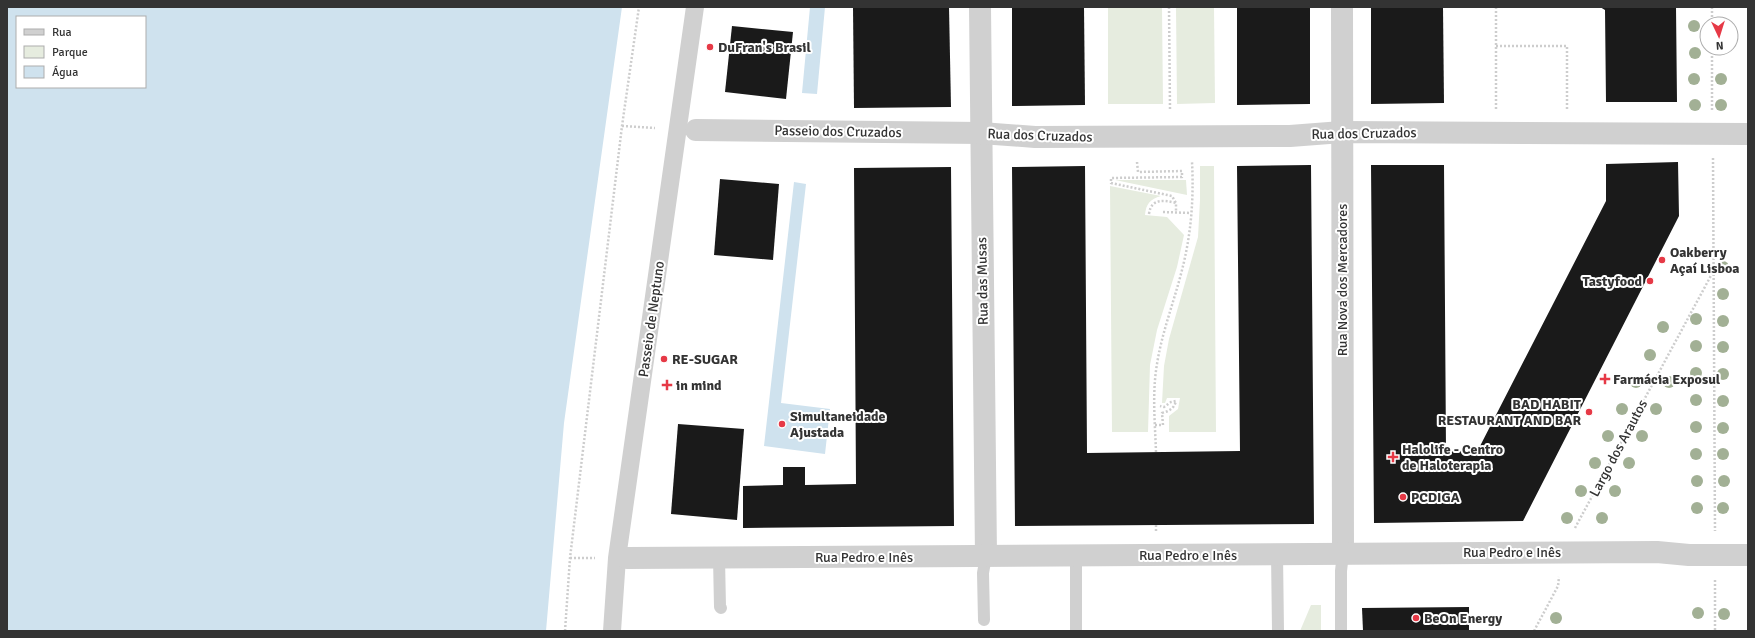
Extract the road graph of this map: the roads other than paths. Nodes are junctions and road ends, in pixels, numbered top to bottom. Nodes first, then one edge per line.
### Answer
1 (695, 7) edge
2 (980, 7) edge
3 (1342, 7) edge
4 (696, 130) dead end
5 (1342, 132) junction
6 (981, 133) junction
7 (1748, 134) edge
8 (1277, 554) junction
9 (1076, 555) junction
10 (1748, 555) edge
11 (986, 556) junction
12 (627, 558) dead end
13 (719, 558) junction
14 (1342, 562) junction
15 (721, 608) dead end
16 (984, 620) dead end
17 (612, 631) edge
18 (1076, 631) edge
19 (1278, 631) edge
20 (1341, 631) edge

1 - 17 street, Passeio de Neptuno
2 - 6 street, Rua das Musas
3 - 5 street, Rua Nova dos Mercadores
4 - 6 street, Passeio dos Cruzados
5 - 6 street, Rua dos Cruzados
5 - 7 street, Rua dos Cruzados
5 - 14 street, Rua Nova dos Mercadores
6 - 11 street, Rua das Musas
8 - 9 street, Rua Pedro e Inês
8 - 14 street, Rua Pedro e Inês
8 - 19 lane
9 - 11 street, Rua Pedro e Inês
9 - 18 lane
10 - 14 street, Rua Pedro e Inês
11 - 13 street, Rua Pedro e Inês
11 - 16 lane
12 - 13 street, Rua Pedro e Inês
13 - 15 lane
14 - 20 lane

